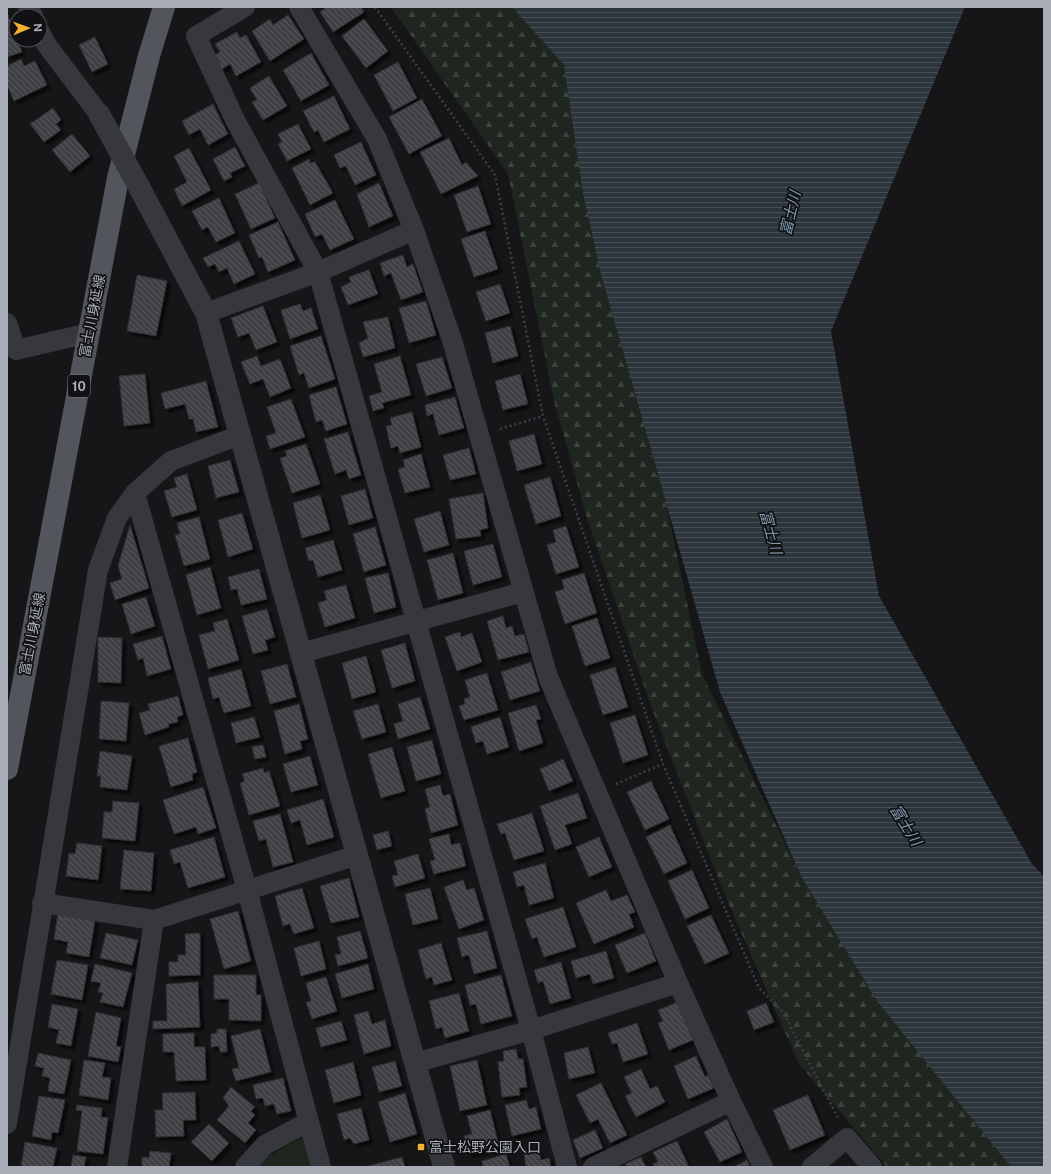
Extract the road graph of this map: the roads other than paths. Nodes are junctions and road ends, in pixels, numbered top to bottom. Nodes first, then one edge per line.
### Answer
1 (164, 7) edge
2 (245, 7) edge
3 (300, 7) edge
4 (48, 47) edge
5 (99, 114) joint
6 (414, 230) junction
7 (318, 272) junction
8 (206, 313) junction
9 (7, 323) edge
10 (89, 333) junction
11 (240, 435) junction
12 (135, 493) junction
13 (524, 592) junction
14 (416, 622) junction
15 (301, 653) junction
16 (7, 769) edge
17 (357, 855) junction
18 (247, 890) junction
19 (42, 903) junction
20 (154, 920) junction
21 (678, 983) junction
22 (531, 1030) junction
23 (415, 1063) junction
24 (731, 1101) junction
25 (308, 1122) junction
26 (7, 1124) edge
27 (117, 1167) edge
28 (246, 1167) edge
29 (321, 1167) edge
30 (444, 1167) edge
31 (567, 1167) edge
32 (593, 1167) edge
33 (763, 1167) edge
34 (812, 1167) edge
35 (872, 1167) edge

1 - 10 main road, 富士川身延線 / 10
2 - 7 street
3 - 6 street
4 - 5 street
5 - 8 street, bridge
6 - 7 street
6 - 13 street
7 - 8 street
7 - 14 street
8 - 11 street
9 - 10 street
10 - 16 main road, 富士川身延線 / 10
11 - 12 street
11 - 15 street
12 - 18 street
12 - 19 street
13 - 14 street
13 - 21 street
14 - 15 street
14 - 22 street
15 - 17 street
17 - 18 street
17 - 23 street
18 - 20 street
18 - 25 street
19 - 20 street
19 - 26 street
20 - 27 street
21 - 22 street
21 - 24 street
22 - 23 street
22 - 31 street
23 - 30 street
24 - 32 street
24 - 33 street
25 - 28 street
25 - 29 street
34 - 35 street

